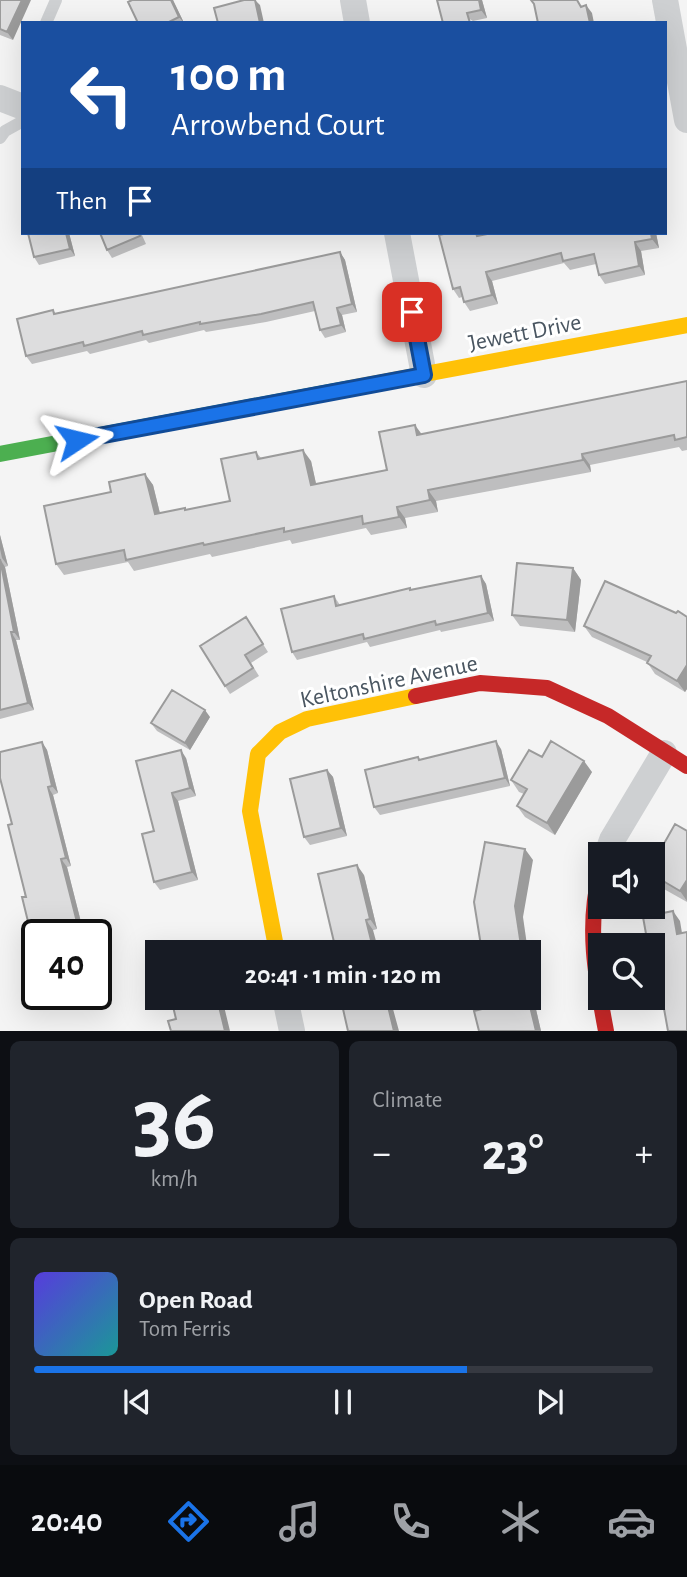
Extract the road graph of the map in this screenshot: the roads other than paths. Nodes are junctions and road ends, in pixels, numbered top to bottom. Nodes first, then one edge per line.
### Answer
1 (56, 0) edge
2 (353, 0) edge
3 (665, 0) edge
4 (47, 21) edge
5 (357, 21) edge
6 (0, 98) edge
7 (21, 106) edge
8 (687, 120) edge
9 (21, 122) edge
10 (0, 138) edge
11 (397, 235) edge
12 (687, 325) edge
13 (424, 375) junction
14 (0, 454) edge
15 (676, 759) edge
16 (611, 842) edge
17 (593, 919) edge
18 (275, 940) edge
19 (288, 1010) edge
20 (292, 1031) edge
21 (606, 1031) edge

1 - 4 lane
2 - 5 street
3 - 8 street
6 - 7 street
9 - 10 lane
11 - 13 street
12 - 13 street, Jewett Drive
13 - 14 street, Jewett Drive
15 - 16 street
15 - 18 street, Keltonshire Avenue
17 - 21 street
19 - 20 street

